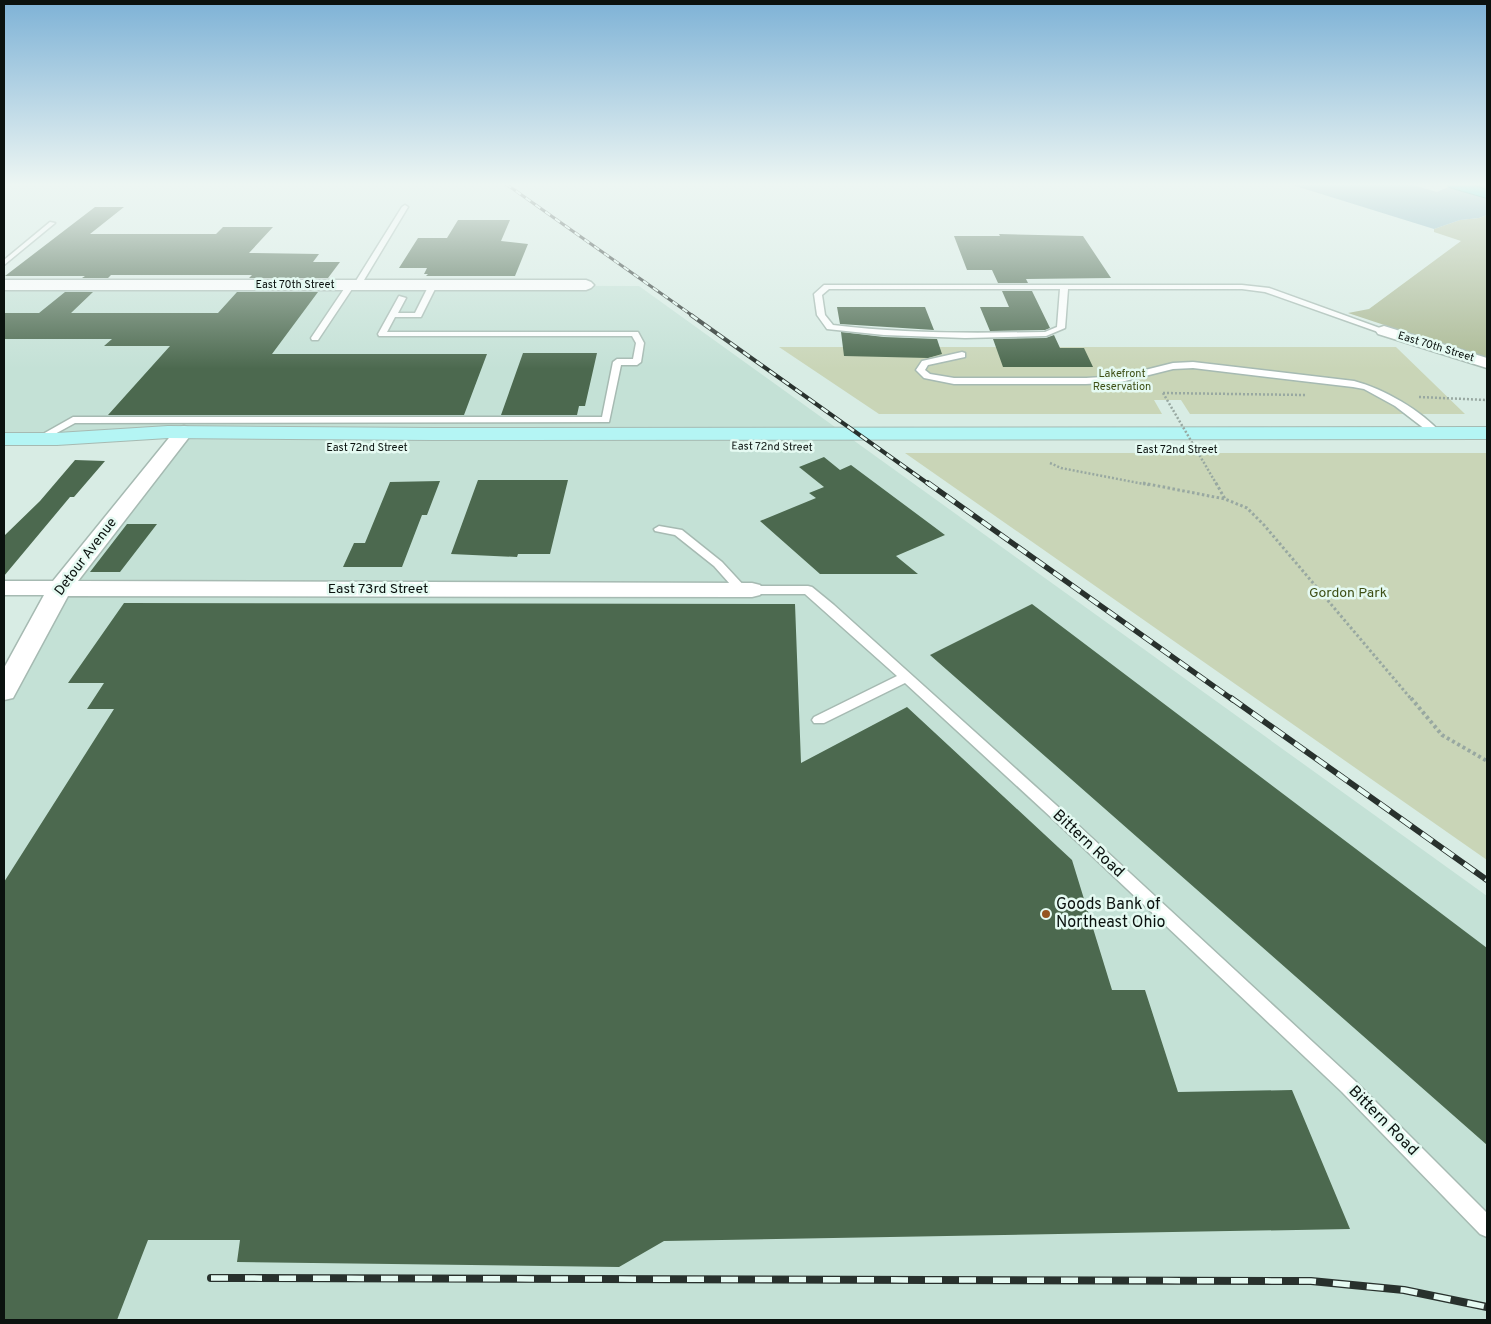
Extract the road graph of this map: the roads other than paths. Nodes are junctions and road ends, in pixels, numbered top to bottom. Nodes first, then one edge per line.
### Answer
1 (24, 246) edge
2 (380, 246) edge
3 (4, 263) edge
4 (4, 285) edge
5 (354, 285) junction
6 (433, 285) junction
7 (586, 285) dead end
8 (1064, 287) junction
9 (402, 298) dead end
10 (392, 315) junction
11 (1384, 331) joint
12 (315, 338) dead end
13 (962, 355) dead end
14 (1487, 363) edge
15 (1436, 434) junction
16 (1487, 434) edge
17 (4, 439) edge
18 (48, 439) junction
19 (177, 440) junction
20 (1450, 451) junction
21 (1487, 451) edge
22 (659, 530) dead end
23 (4, 588) edge
24 (60, 588) junction
25 (747, 590) junction
26 (906, 677) junction
27 (4, 691) edge
28 (819, 720) dead end
29 (1487, 1227) edge

1 - 3 lane
2 - 5 lane
4 - 5 street, East 70th Street
5 - 6 street, East 70th Street
5 - 12 lane
6 - 7 street, East 70th Street
6 - 10 lane
8 - 8 lane
8 - 11 lane
9 - 10 lane
10 - 18 lane
11 - 14 street, East 70th Street
13 - 15 lane
15 - 16 main road, East 72nd Street
15 - 19 main road, East 72nd Street
15 - 20 main road
17 - 18 main road, East 72nd Street
18 - 19 main road, East 72nd Street
19 - 20 main road, East 72nd Street
19 - 24 street, Detour Avenue
20 - 21 main road, East 72nd Street
22 - 25 lane
23 - 24 street, East 73rd Street
24 - 25 street, East 73rd Street
24 - 27 street, Detour Avenue
25 - 26 lane, Bittern Road
26 - 28 lane
26 - 29 lane, Bittern Road

